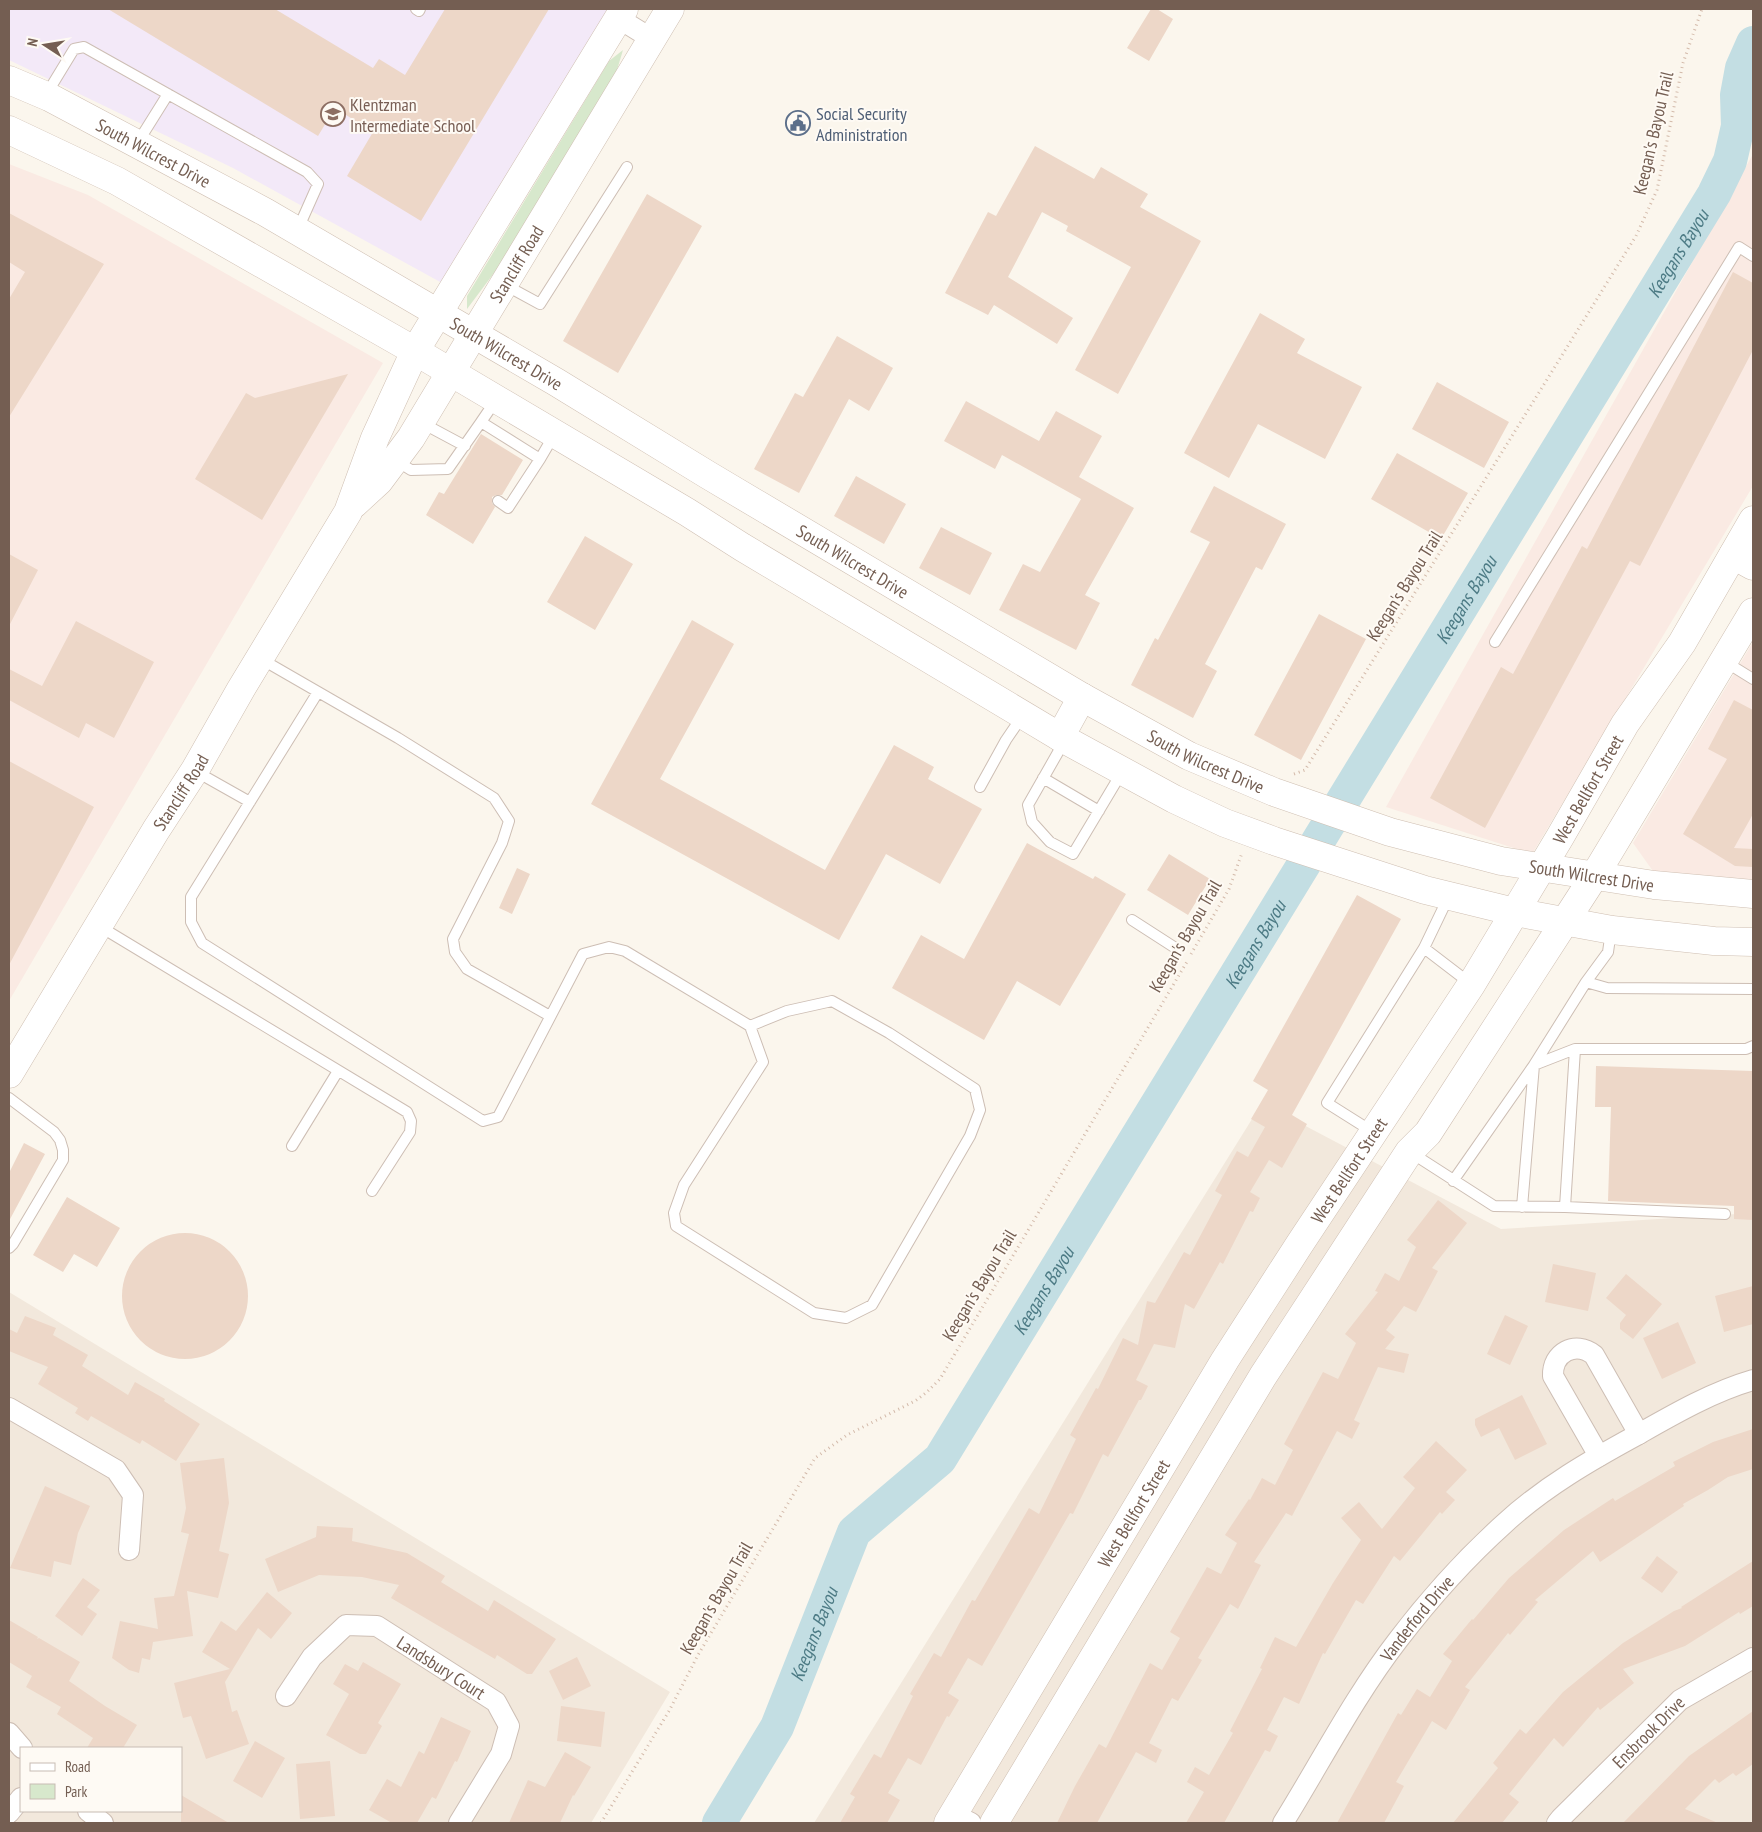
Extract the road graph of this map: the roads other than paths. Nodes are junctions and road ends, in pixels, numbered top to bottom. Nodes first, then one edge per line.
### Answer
1 (670, 9) edge
2 (618, 12) edge
3 (652, 39) junction
4 (9, 80) edge
5 (168, 94) junction
6 (45, 96) junction
7 (9, 130) edge
8 (137, 143) junction
9 (627, 167) dead end
10 (117, 181) junction
11 (297, 231) junction
12 (1753, 256) edge
13 (504, 285) junction
14 (439, 313) junction
15 (475, 334) junction
16 (416, 351) junction
17 (452, 373) junction
18 (496, 399) junction
19 (421, 422) junction
20 (481, 422) junction
21 (554, 434) junction
22 (465, 446) junction
23 (540, 459) junction
24 (395, 460) junction
25 (708, 475) junction
26 (498, 501) dead end
27 (350, 509) junction
28 (687, 512) junction
29 (1753, 520) edge
30 (1743, 561) edge
31 (1753, 612) edge
32 (1495, 642) dead end
33 (260, 658) junction
34 (1724, 661) junction
35 (1753, 680) edge
36 (318, 692) junction
37 (1082, 698) junction
38 (1023, 715) junction
39 (1063, 738) junction
40 (194, 770) junction
41 (1123, 772) junction
42 (1043, 778) junction
43 (980, 787) dead end
44 (250, 802) junction
45 (1099, 811) junction
46 (1541, 867) junction
47 (1595, 875) junction
48 (1753, 894) edge
49 (1449, 896) junction
50 (1515, 912) junction
51 (1132, 920) dead end
52 (1565, 922) junction
53 (98, 926) junction
54 (1612, 930) junction
55 (1753, 942) edge
56 (1424, 948) junction
57 (1177, 949) dead end
58 (1586, 982) junction
59 (1471, 985) junction
60 (1753, 989) edge
61 (550, 1016) junction
62 (750, 1026) junction
63 (1753, 1046) edge
64 (1575, 1049) junction
65 (11, 1064) edge
66 (1534, 1065) junction
67 (338, 1071) junction
68 (9, 1098) edge
69 (1374, 1132) junction
70 (292, 1146) dead end
71 (1409, 1152) junction
72 (1454, 1181) junction
73 (372, 1191) dead end
74 (1522, 1206) junction
75 (1565, 1207) junction
76 (1725, 1214) dead end
77 (9, 1248) edge
78 (1753, 1380) edge
79 (9, 1408) edge
80 (1639, 1434) junction
81 (1598, 1456) junction
82 (1146, 1492) junction
83 (1183, 1512) junction
84 (130, 1550) dead end
85 (1753, 1658) edge
86 (286, 1696) dead end
87 (9, 1733) edge
88 (21, 1747) edge
89 (20, 1799) edge
90 (89, 1812) edge
91 (9, 1813) edge
92 (957, 1820) edge
93 (103, 1823) edge
94 (459, 1823) edge
95 (994, 1823) edge
96 (1283, 1823) edge
97 (1557, 1823) edge

1 - 3 main road, Stancliff Road
2 - 3 street
2 - 14 main road, Stancliff Road
3 - 13 main road, Stancliff Road
4 - 6 main road, South Wilcrest Drive
5 - 6 lane
5 - 8 lane
5 - 11 lane
6 - 8 main road, South Wilcrest Drive
7 - 10 main road
8 - 10 main road
8 - 11 main road, South Wilcrest Drive
9 - 13 lane
10 - 16 main road
11 - 14 main road, South Wilcrest Drive
12 - 32 lane
13 - 15 main road, Stancliff Road
14 - 15 main road, South Wilcrest Drive
14 - 16 main road, Stancliff Road
15 - 17 main road, Stancliff Road
15 - 25 main road, South Wilcrest Drive
16 - 17 main road
16 - 27 main road, Stancliff Road
17 - 18 main road
17 - 19 main road, Stancliff Road
18 - 20 lane
18 - 21 main road
19 - 22 lane
19 - 24 main road, Stancliff Road
20 - 22 lane
20 - 23 lane
21 - 23 lane
21 - 28 main road
22 - 24 lane
23 - 26 lane
24 - 27 main road, Stancliff Road
25 - 28 main road
25 - 37 main road, South Wilcrest Drive
27 - 33 main road, Stancliff Road
28 - 38 main road
29 - 30 main road, West Bellfort Street
30 - 46 main road, West Bellfort Street
31 - 34 main road
33 - 36 lane
33 - 40 main road, Stancliff Road
34 - 35 lane
34 - 47 main road
36 - 44 lane
36 - 61 lane
37 - 39 main road
37 - 46 main road, South Wilcrest Drive
38 - 39 main road
38 - 43 lane
39 - 41 main road
39 - 42 lane
40 - 44 lane
40 - 53 main road, Stancliff Road
41 - 45 lane
41 - 49 main road
42 - 45 lane
42 - 45 lane
44 - 61 lane
46 - 47 main road, South Wilcrest Drive
46 - 50 main road, West Bellfort Street
47 - 48 main road, South Wilcrest Drive
47 - 52 main road
49 - 50 main road
49 - 56 lane
50 - 52 main road
50 - 59 main road, West Bellfort Street
51 - 57 lane
52 - 54 main road
52 - 71 main road
53 - 65 main road, Stancliff Road
53 - 67 lane
54 - 55 main road
54 - 58 lane
56 - 59 lane
56 - 69 lane
58 - 60 lane
58 - 66 lane
59 - 69 main road, West Bellfort Street
61 - 62 lane
62 - 62 lane
63 - 64 lane
64 - 66 lane
64 - 75 lane
66 - 72 lane
66 - 74 lane
67 - 70 lane
67 - 73 lane
68 - 77 lane
69 - 71 main road
69 - 82 main road, West Bellfort Street
71 - 72 lane
71 - 83 main road
72 - 74 lane
74 - 75 lane
75 - 76 lane
78 - 80 street, Vanderford Drive
79 - 84 street
80 - 81 street, Vanderford Drive
80 - 81 street
81 - 96 street, Vanderford Drive
82 - 83 main road
82 - 92 main road, West Bellfort Street
83 - 95 main road
85 - 97 street, Ensbrook Drive
86 - 94 street, Landsbury Court
87 - 88 street
89 - 91 street
90 - 93 street

